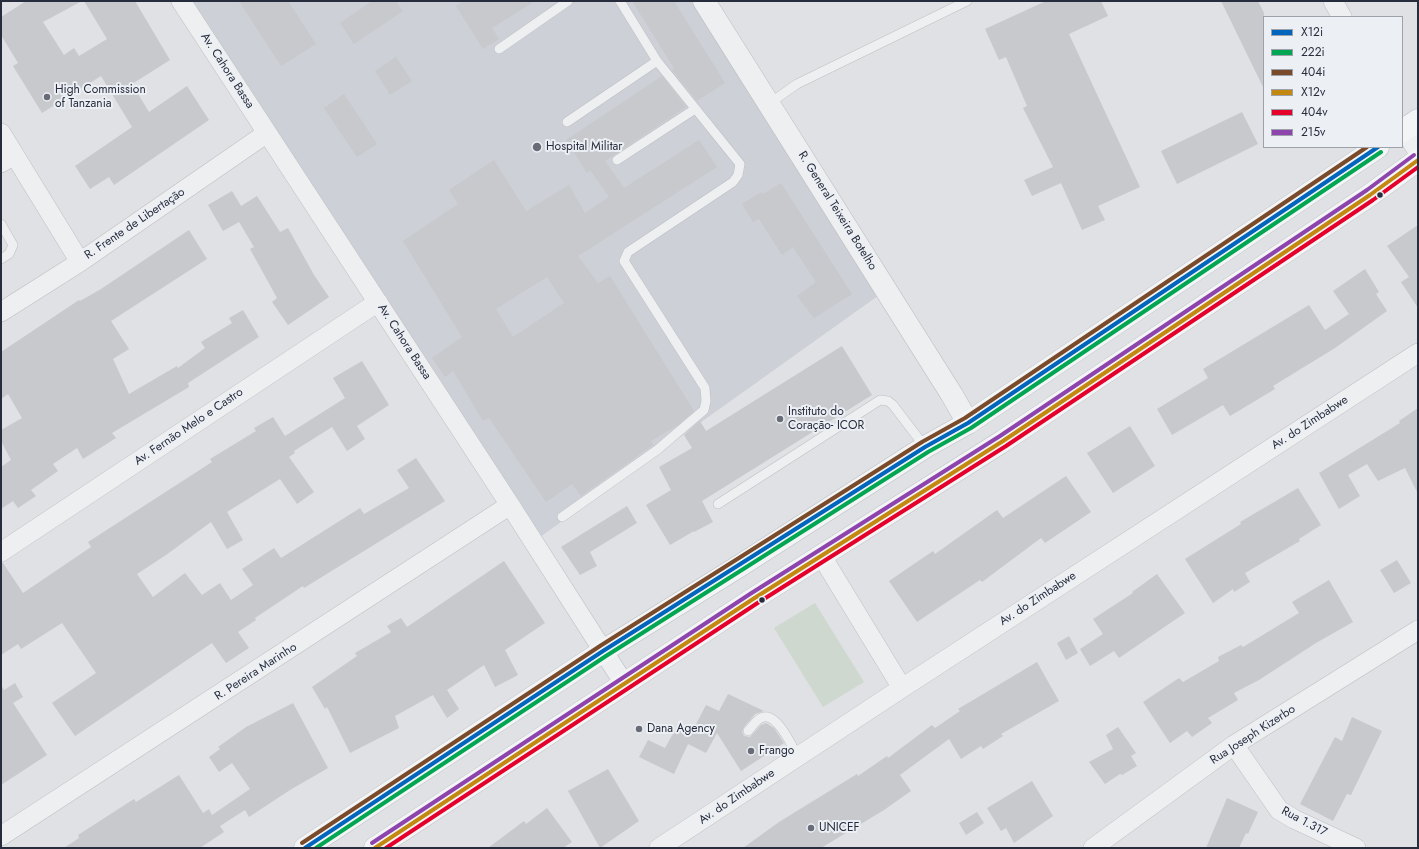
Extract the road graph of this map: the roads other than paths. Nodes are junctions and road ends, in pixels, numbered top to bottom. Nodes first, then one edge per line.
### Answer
1 (181, 1) edge
2 (568, 1) edge
3 (620, 1) edge
4 (704, 1) edge
5 (967, 1) edge
6 (1333, 1) edge
7 (1341, 16) edge
8 (499, 49) dead end
9 (657, 61) junction
10 (770, 103) junction
11 (695, 109) junction
12 (567, 122) dead end
13 (1406, 126) edge
14 (1, 133) edge
15 (267, 133) junction
16 (1377, 148) edge
17 (1418, 152) edge
18 (8, 159) edge
19 (616, 160) dead end
20 (1418, 160) edge
21 (1, 224) edge
22 (1, 259) edge
23 (80, 262) junction
24 (378, 302) junction
25 (1, 312) edge
26 (1418, 353) edge
27 (968, 424) junction
28 (925, 447) junction
29 (718, 504) dead end
30 (510, 505) junction
31 (562, 517) dead end
32 (1, 552) edge
33 (821, 555) junction
34 (1418, 630) edge
35 (603, 651) junction
36 (625, 685) junction
37 (902, 688) junction
38 (748, 731) dead end
39 (1234, 745) junction
40 (797, 757) junction
41 (1, 836) edge
42 (682, 842) edge
43 (305, 848) edge
44 (375, 848) edge
45 (659, 848) edge
46 (1092, 848) edge
47 (1356, 848) edge

1 - 15 street, Av. Cahora Bassa
2 - 8 lane
3 - 9 lane
4 - 10 street, R. General Teixeira Botelho
5 - 10 lane
6 - 7 street
9 - 11 lane
9 - 12 lane
10 - 27 street, R. General Teixeira Botelho
11 - 19 lane
11 - 31 lane
13 - 17 street
14 - 18 street
15 - 23 street, R. Frente de Libertação
15 - 24 street, Av. Cahora Bassa
16 - 27 main road
18 - 23 street
20 - 33 main road
21 - 22 lane
23 - 25 street, R. Frente de Libertação
24 - 30 street, Av. Cahora Bassa
24 - 32 street, Av. Fernão Melo e Castro
26 - 37 street, Av. do Zimbabwe
27 - 28 main road
28 - 29 lane
28 - 35 main road
30 - 35 street, Av. Cahora Bassa
30 - 41 street, R. Pereira Marinho
33 - 36 main road
33 - 37 street
34 - 39 street, Rua Joseph Kizerbo
35 - 36 street, Av. Cahora Bassa
35 - 43 main road
36 - 44 main road
37 - 40 street, Av. do Zimbabwe
38 - 40 lane
39 - 46 street, Rua Joseph Kizerbo
39 - 47 street, Rua 1.317
40 - 42 street, Av. do Zimbabwe
42 - 45 street, Av. do Zimbabwe

